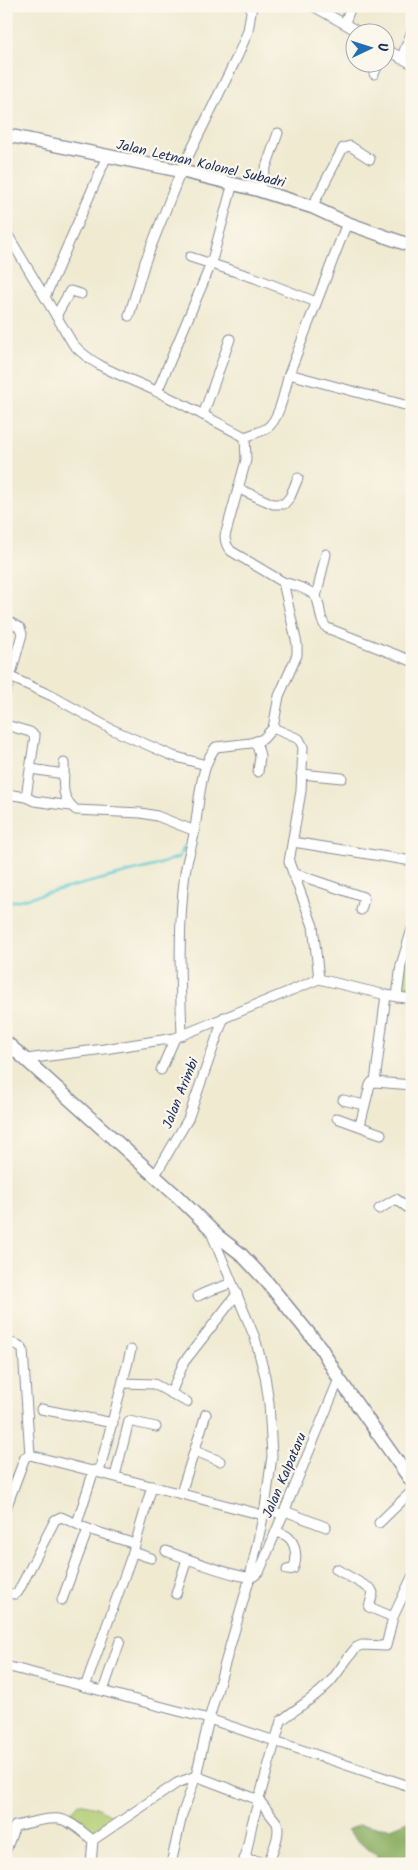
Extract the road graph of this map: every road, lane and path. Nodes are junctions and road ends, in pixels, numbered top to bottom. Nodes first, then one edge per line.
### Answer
1 (252, 6) edge
2 (313, 6) edge
3 (351, 6) edge
4 (345, 23) joint
5 (412, 31) edge
6 (396, 56) edge
7 (401, 59) junction
8 (412, 64) edge
9 (278, 133) dead end
10 (6, 135) edge
11 (107, 156) junction
12 (370, 159) dead end
13 (181, 171) junction
14 (233, 183) junction
15 (258, 190) junction
16 (312, 207) junction
17 (347, 223) junction
18 (6, 232) edge
19 (412, 246) edge
20 (190, 257) dead end
21 (210, 264) junction
22 (81, 294) dead end
23 (45, 297) junction
24 (316, 302) junction
25 (56, 316) junction
26 (129, 316) dead end
27 (230, 340) dead end
28 (289, 374) junction
29 (158, 392) junction
30 (412, 407) edge
31 (203, 415) junction
32 (246, 437) junction
33 (298, 478) dead end
34 (239, 489) junction
35 (326, 554) dead end
36 (283, 582) junction
37 (316, 597) junction
38 (6, 620) edge
39 (412, 660) edge
40 (9, 676) edge
41 (6, 692) edge
42 (6, 725) edge
43 (273, 728) junction
44 (256, 741) junction
45 (64, 763) dead end
46 (206, 765) junction
47 (31, 769) junction
48 (258, 772) dead end
49 (64, 774) junction
50 (301, 774) junction
51 (342, 778) dead end
52 (6, 794) edge
53 (26, 797) junction
54 (71, 806) junction
55 (195, 831) junction
56 (293, 842) junction
57 (412, 861) edge
58 (293, 873) junction
59 (361, 910) dead end
60 (412, 929) edge
61 (319, 979) junction
62 (386, 995) junction
63 (397, 997) junction
64 (412, 999) edge
65 (224, 1017) junction
66 (178, 1036) junction
67 (7, 1046) edge
68 (26, 1059) junction
69 (161, 1070) dead end
70 (375, 1082) junction
71 (412, 1085) edge
72 (343, 1100) dead end
73 (364, 1105) junction
74 (337, 1118) dead end
75 (360, 1126) junction
76 (381, 1134) dead end
77 (154, 1177) junction
78 (379, 1208) dead end
79 (412, 1211) edge
80 (209, 1227) junction
81 (231, 1283) junction
82 (236, 1294) junction
83 (198, 1296) dead end
84 (6, 1344) edge
85 (131, 1350) dead end
86 (339, 1379) junction
87 (123, 1383) junction
88 (171, 1394) junction
89 (187, 1402) dead end
90 (41, 1408) dead end
91 (206, 1414) dead end
92 (114, 1420) junction
93 (129, 1421) junction
94 (156, 1427) dead end
95 (195, 1451) junction
96 (30, 1455) junction
97 (220, 1461) dead end
98 (97, 1471) junction
99 (115, 1476) junction
100 (412, 1482) edge
101 (152, 1486) junction
102 (412, 1491) edge
103 (181, 1493) junction
104 (6, 1508) edge
105 (264, 1513) junction
106 (283, 1516) junction
107 (378, 1523) dead end
108 (77, 1524) junction
109 (326, 1527) dead end
110 (88, 1529) junction
111 (276, 1532) junction
112 (134, 1548) junction
113 (166, 1551) dead end
114 (151, 1558) dead end
115 (187, 1559) junction
116 (336, 1569) dead end
117 (287, 1570) dead end
118 (250, 1577) junction
119 (412, 1577) edge
120 (6, 1593) edge
121 (176, 1594) dead end
122 (62, 1600) dead end
123 (393, 1617) junction
124 (120, 1642) dead end
125 (6, 1666) edge
126 (85, 1687) junction
127 (103, 1692) junction
128 (209, 1719) junction
129 (274, 1741) junction
130 (196, 1776) junction
131 (412, 1786) edge
132 (258, 1800) junction
133 (10, 1826) edge
134 (93, 1840) junction
135 (6, 1850) edge
136 (244, 1862) edge
137 (271, 1863) edge
138 (91, 1864) edge
139 (171, 1864) edge

1 - 13 street
2 - 4 street
3 - 4 street
5 - 7 street
6 - 7 street
7 - 8 street
9 - 15 street
10 - 11 main road, Jalan Letnan Kolonel Subadri
11 - 13 main road, Jalan Letnan Kolonel Subadri
11 - 23 street
12 - 16 street
13 - 14 main road, Jalan Letnan Kolonel Subadri
13 - 26 street
14 - 15 main road, Jalan Letnan Kolonel Subadri
14 - 21 street
15 - 16 main road, Jalan Letnan Kolonel Subadri
16 - 17 main road, Jalan Letnan Kolonel Subadri
17 - 19 main road, Jalan Letnan Kolonel Subadri
17 - 24 street
18 - 23 street
20 - 21 street
21 - 24 street
21 - 29 street
22 - 25 street
23 - 25 street
24 - 28 street
25 - 29 street
27 - 31 street
28 - 30 street
28 - 32 street
29 - 31 street
31 - 32 street
32 - 34 street
33 - 34 street
34 - 36 street
35 - 37 street
36 - 37 street
36 - 43 street
37 - 39 street
38 - 40 street
40 - 41 street
40 - 46 street
42 - 47 street
43 - 44 street
43 - 50 street
44 - 46 street
44 - 48 street
45 - 49 street
46 - 55 street
47 - 49 street
47 - 53 street
49 - 54 street
50 - 51 street
50 - 56 street
52 - 53 street
53 - 54 street
54 - 55 street
55 - 66 street
56 - 57 street
56 - 58 street
58 - 59 street
58 - 61 street
60 - 63 street
61 - 62 street
61 - 65 street
62 - 63 street
62 - 70 street
63 - 64 street
65 - 66 street
65 - 77 street, Jalan Arimbi
66 - 68 street
66 - 69 street
67 - 68 main road
68 - 77 main road
70 - 71 street
70 - 73 street
72 - 73 street
73 - 75 street
74 - 75 street
75 - 76 street
77 - 80 main road
78 - 79 street
80 - 81 street
80 - 86 main road
81 - 82 street
81 - 83 street
82 - 88 street
82 - 105 street
84 - 96 street
85 - 87 street
86 - 100 main road
86 - 106 street, Jalan Kalpataru
87 - 88 street
87 - 92 street
88 - 89 street
90 - 92 street
91 - 95 street
92 - 93 street
92 - 98 street
93 - 94 street
93 - 99 street
95 - 97 street
95 - 103 street
96 - 98 street
96 - 104 street
98 - 99 street
98 - 108 street
99 - 101 street
101 - 103 street
101 - 112 street
102 - 107 street
103 - 105 street
105 - 106 street
105 - 118 street
106 - 109 street
106 - 111 street, Jalan Kalpataru
108 - 110 street
108 - 120 street
110 - 112 street
110 - 122 street
111 - 117 street
111 - 118 street, Jalan Kalpataru
112 - 114 street
112 - 126 street
113 - 115 street
115 - 118 street
115 - 121 street
116 - 123 street
118 - 128 street
119 - 123 street
123 - 129 street
124 - 127 street
125 - 126 street
126 - 127 street
127 - 128 street
128 - 129 street
128 - 130 street
129 - 131 street
129 - 132 street
130 - 132 street
130 - 134 street
130 - 139 street
132 - 136 street
132 - 137 street
133 - 134 street
133 - 135 street
134 - 138 street
136 - 137 street

